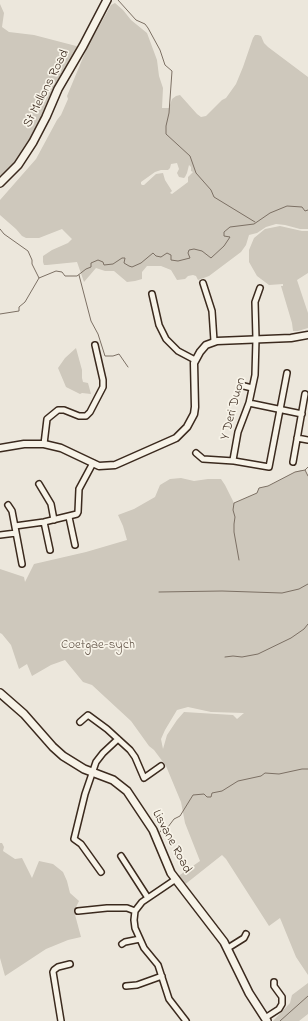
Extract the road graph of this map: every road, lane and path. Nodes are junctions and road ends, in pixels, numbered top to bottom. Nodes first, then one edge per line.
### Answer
1 (107, 0) edge
2 (0, 183) edge
3 (203, 283) dead end
4 (260, 288) dead end
5 (152, 294) dead end
6 (308, 335) edge
7 (256, 339) junction
8 (214, 341) junction
9 (94, 345) dead end
10 (195, 360) junction
11 (287, 373) dead end
12 (244, 386) dead end
13 (252, 388) junction
14 (305, 394) dead end
15 (249, 403) junction
16 (281, 409) junction
17 (302, 414) junction
18 (298, 438) junction
19 (308, 440) edge
20 (44, 444) junction
21 (0, 448) edge
22 (196, 453) dead end
23 (233, 460) junction
24 (293, 462) dead end
25 (93, 464) junction
26 (39, 484) dead end
27 (8, 505) dead end
28 (69, 517) junction
29 (54, 520) junction
30 (44, 522) junction
31 (15, 526) junction
32 (16, 533) junction
33 (0, 535) edge
34 (75, 545) dead end
35 (50, 550) dead end
36 (22, 564) dead end
37 (0, 693) edge
38 (80, 722) dead end
39 (118, 739) junction
40 (161, 766) dead end
41 (93, 772) junction
42 (121, 856) dead end
43 (101, 872) dead end
44 (176, 880) junction
45 (148, 898) junction
46 (78, 911) dead end
47 (135, 911) junction
48 (246, 934) dead end
49 (140, 939) junction
50 (122, 944) dead end
51 (228, 948) junction
52 (70, 964) dead end
53 (162, 976) junction
54 (274, 982) dead end
55 (126, 986) dead end
56 (266, 1020) edge
57 (62, 1021) edge
58 (186, 1021) edge

1 - 2 main road, St Mellons Road
3 - 8 street
4 - 7 street, Y Deri Duon
5 - 10 street
6 - 7 street
7 - 8 street
7 - 13 street, Y Deri Duon
8 - 10 street
9 - 20 street
10 - 25 street
11 - 16 street
12 - 13 street
13 - 15 street, Y Deri Duon
14 - 17 street
15 - 16 street
15 - 23 street, Y Deri Duon
16 - 17 street
16 - 23 street
17 - 18 street
18 - 19 street
18 - 24 street
20 - 21 street
20 - 25 street
22 - 23 street
25 - 28 street
26 - 29 street
27 - 31 street
28 - 29 street
28 - 34 street
29 - 30 street
30 - 31 street
30 - 35 street
31 - 32 street
32 - 33 street
32 - 36 street
37 - 41 main road, Lisvane Road
38 - 39 street
39 - 40 street
39 - 41 street
41 - 43 street
41 - 44 main road, Lisvane Road
42 - 45 street
44 - 45 street
44 - 51 main road, Lisvane Road
45 - 47 street
46 - 47 street
47 - 49 street
48 - 51 street
49 - 50 street
49 - 53 street
51 - 56 main road, Lisvane Road
52 - 57 street
53 - 55 street
53 - 58 street
54 - 56 street

